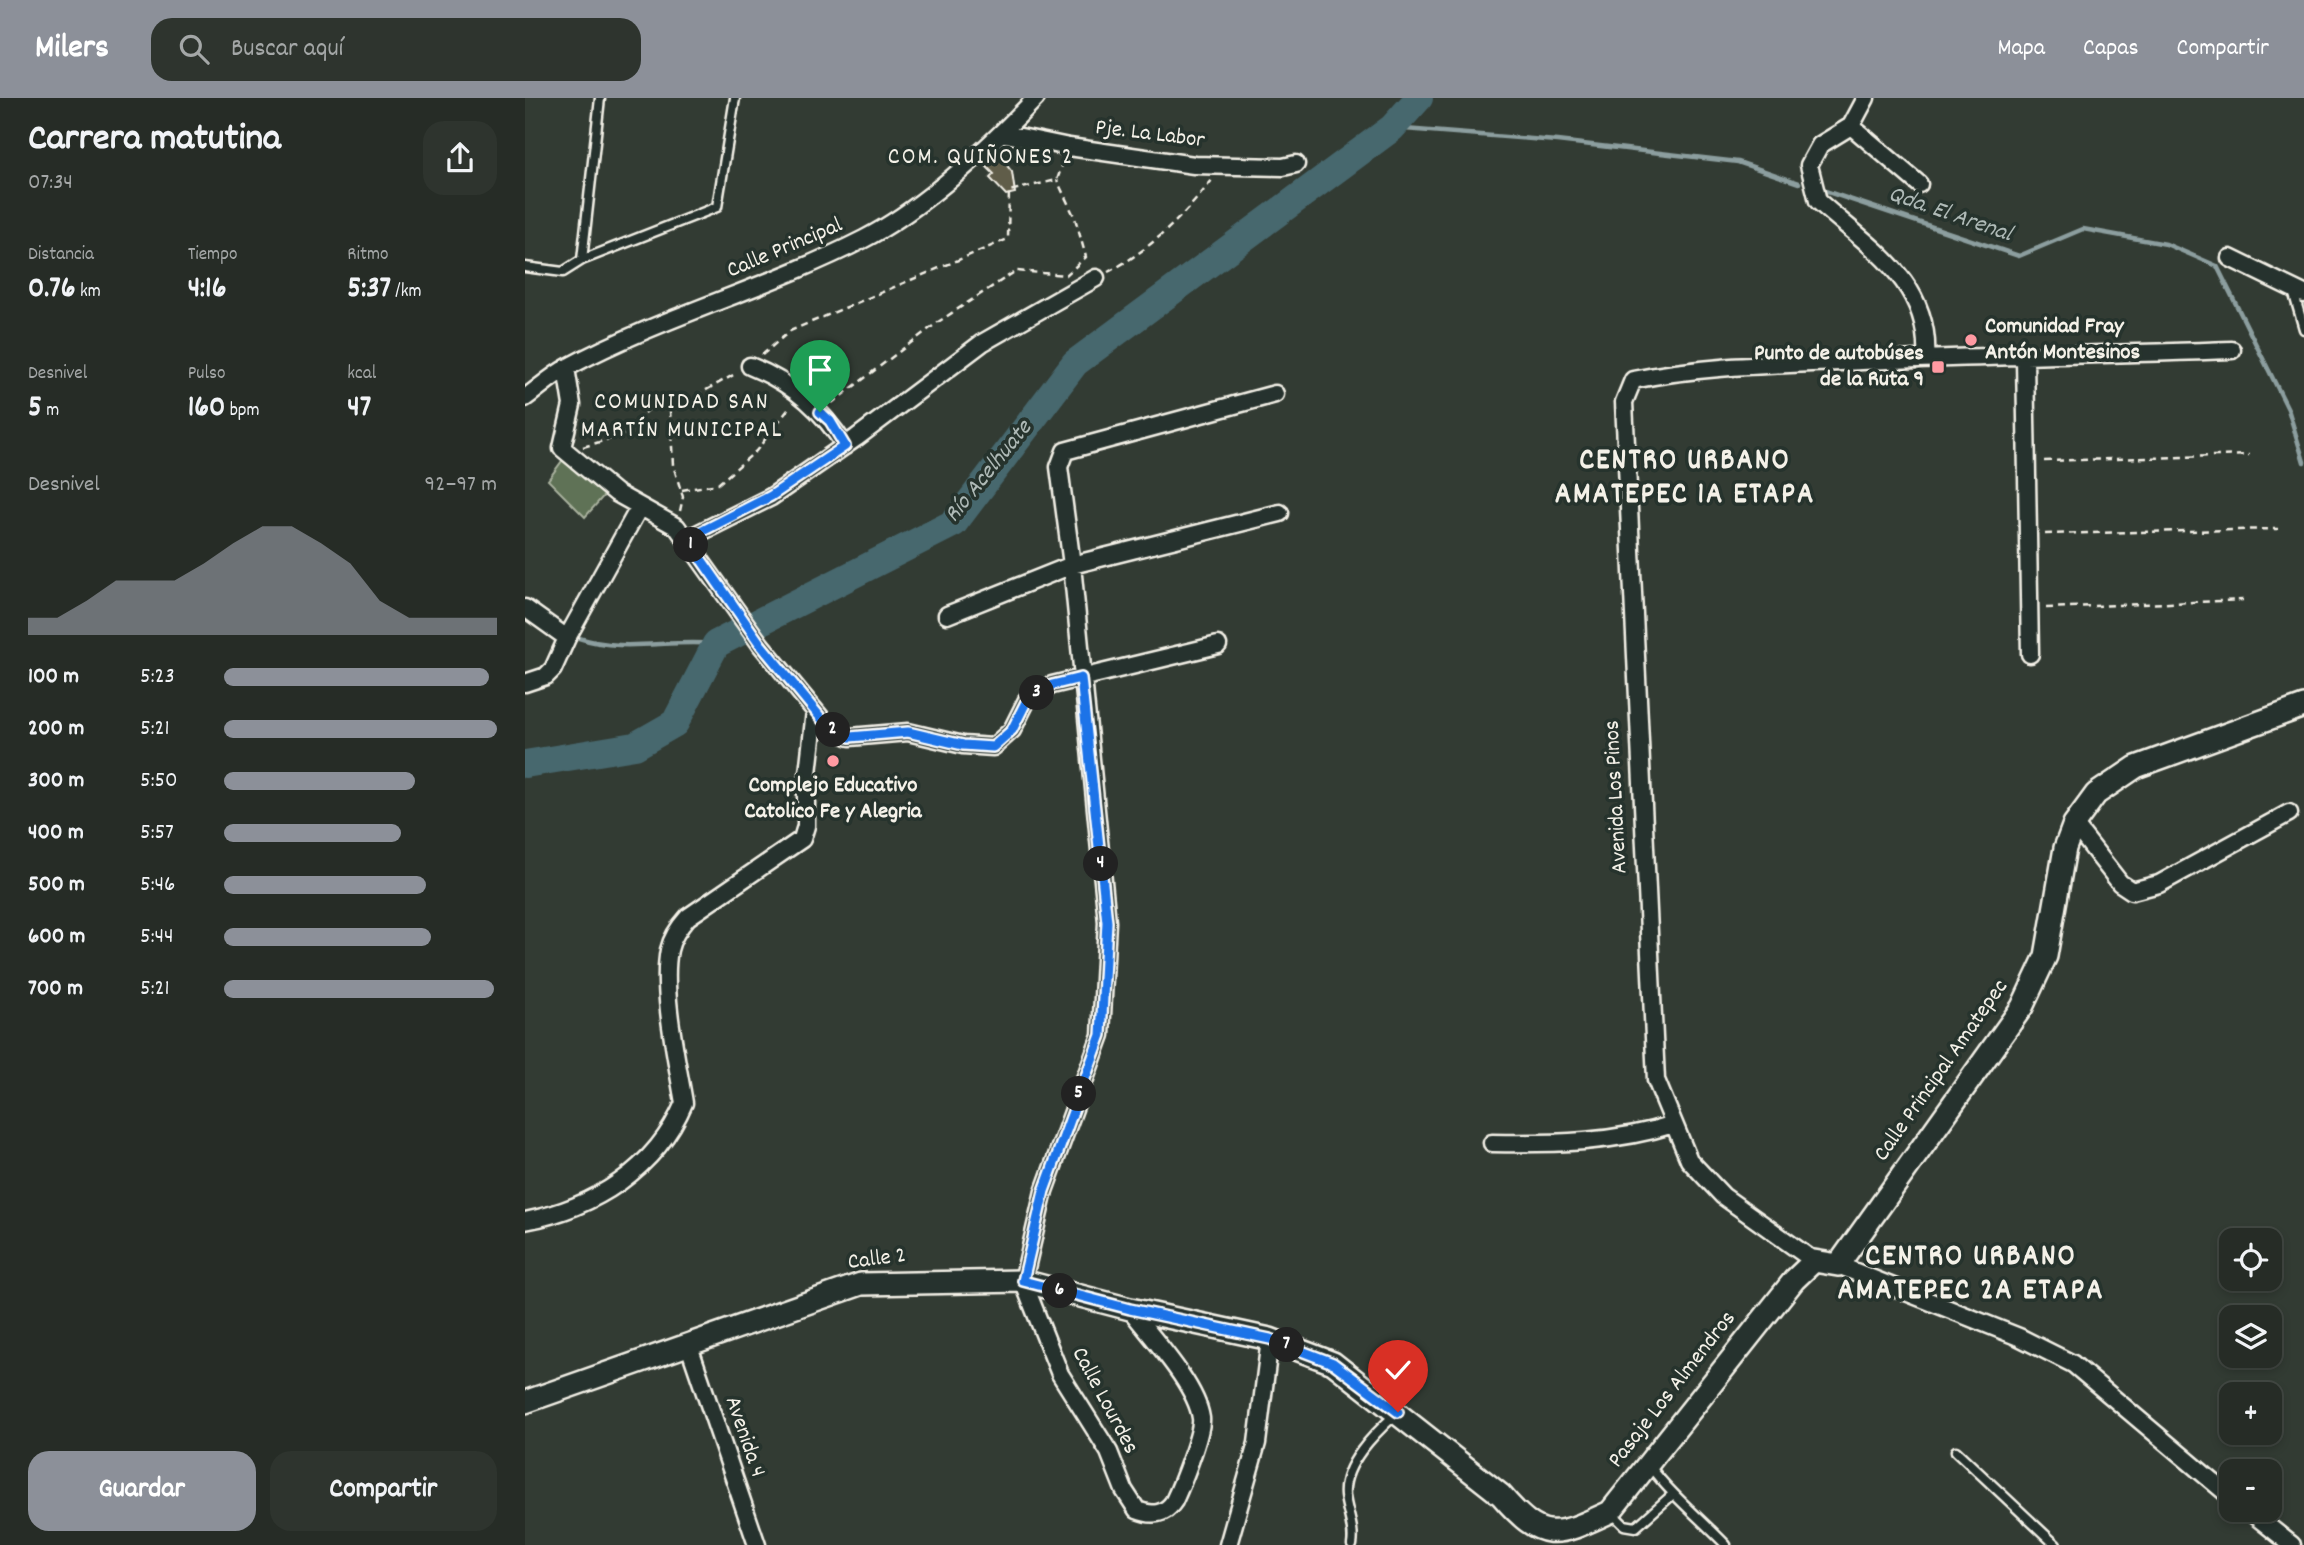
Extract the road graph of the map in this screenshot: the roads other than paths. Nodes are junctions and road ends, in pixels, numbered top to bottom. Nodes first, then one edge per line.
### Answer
1 (600, 98) edge
2 (735, 98) edge
3 (1036, 98) edge
4 (1866, 98) edge
5 (1851, 126) junction
6 (1001, 133) junction
7 (1296, 164) dead end
8 (1919, 184) dead end
9 (2230, 258) dead end
10 (582, 260) junction
11 (525, 267) edge
12 (1096, 278) road end
13 (2298, 292) edge
14 (2304, 329) edge
15 (2232, 350) dead end
16 (1926, 358) junction
17 (2025, 358) junction
18 (750, 366) road end
19 (566, 368) junction
20 (1275, 394) dead end
21 (525, 398) edge
22 (845, 446) junction
23 (639, 508) junction
24 (1280, 513) dead end
25 (682, 533) junction
26 (1072, 565) junction
27 (525, 608) edge
28 (947, 615) dead end
29 (567, 638) junction
30 (1218, 645) dead end
31 (2030, 654) dead end
32 (1081, 678) junction
33 (525, 683) edge
34 (2304, 706) edge
35 (815, 711) junction
36 (2289, 813) dead end
37 (2074, 824) junction
38 (1674, 1124) junction
39 (1492, 1143) dead end
40 (525, 1221) edge
41 (1814, 1261) junction
42 (1837, 1265) junction
43 (1023, 1281) junction
44 (1130, 1309) junction
45 (1259, 1337) junction
46 (688, 1343) junction
47 (525, 1402) edge
48 (1398, 1412) junction
49 (1956, 1451) dead end
50 (1648, 1464) junction
51 (2219, 1487) edge
52 (1672, 1495) junction
53 (1610, 1512) junction
54 (2263, 1522) edge
55 (1561, 1533) joint
56 (757, 1545) edge
57 (1228, 1545) edge
58 (1352, 1545) edge
59 (1726, 1545) edge
60 (2056, 1545) edge
61 (2293, 1545) edge

1 - 10 lane
2 - 10 lane
3 - 6 street, Calle Principal
4 - 5 street
5 - 8 street
5 - 16 street
6 - 7 street, Pje. La Labor
6 - 19 street, Calle Principal
9 - 13 street
10 - 11 lane
12 - 22 street
13 - 14 lane
15 - 17 street, Avenida Los Pinos
16 - 17 street, Avenida Los Pinos
16 - 38 street, Avenida Los Pinos
17 - 31 street
18 - 22 street
19 - 21 street, Calle Principal
19 - 23 street
20 - 26 street
22 - 25 street
23 - 25 street
23 - 29 street
24 - 26 street
25 - 35 street
26 - 28 street
26 - 32 street
27 - 29 street
29 - 33 street
30 - 32 street
32 - 35 street
32 - 43 street
34 - 37 street, Calle Principal Amatepec
35 - 40 street
36 - 37 street
37 - 42 street, Calle Principal Amatepec
38 - 39 street
38 - 41 street, Avenida Los Pinos
41 - 42 street, Avenida Los Pinos
41 - 50 street, Pasaje Los Almendros
42 - 51 street, Avenida Los Pinos
43 - 44 street, Calle 2
43 - 44 street, Calle Lourdes
43 - 46 street, Calle 2
44 - 45 street, Calle 2
45 - 48 street, Calle 2
45 - 57 street
46 - 47 street, Calle 2
46 - 56 street, Avenida 4
48 - 55 street, Calle 2
48 - 58 lane
49 - 60 lane
50 - 52 lane
50 - 53 street, Pasaje Los Almendros
52 - 53 lane
52 - 59 lane
53 - 55 street, Pasaje Los Almendros
54 - 61 street

